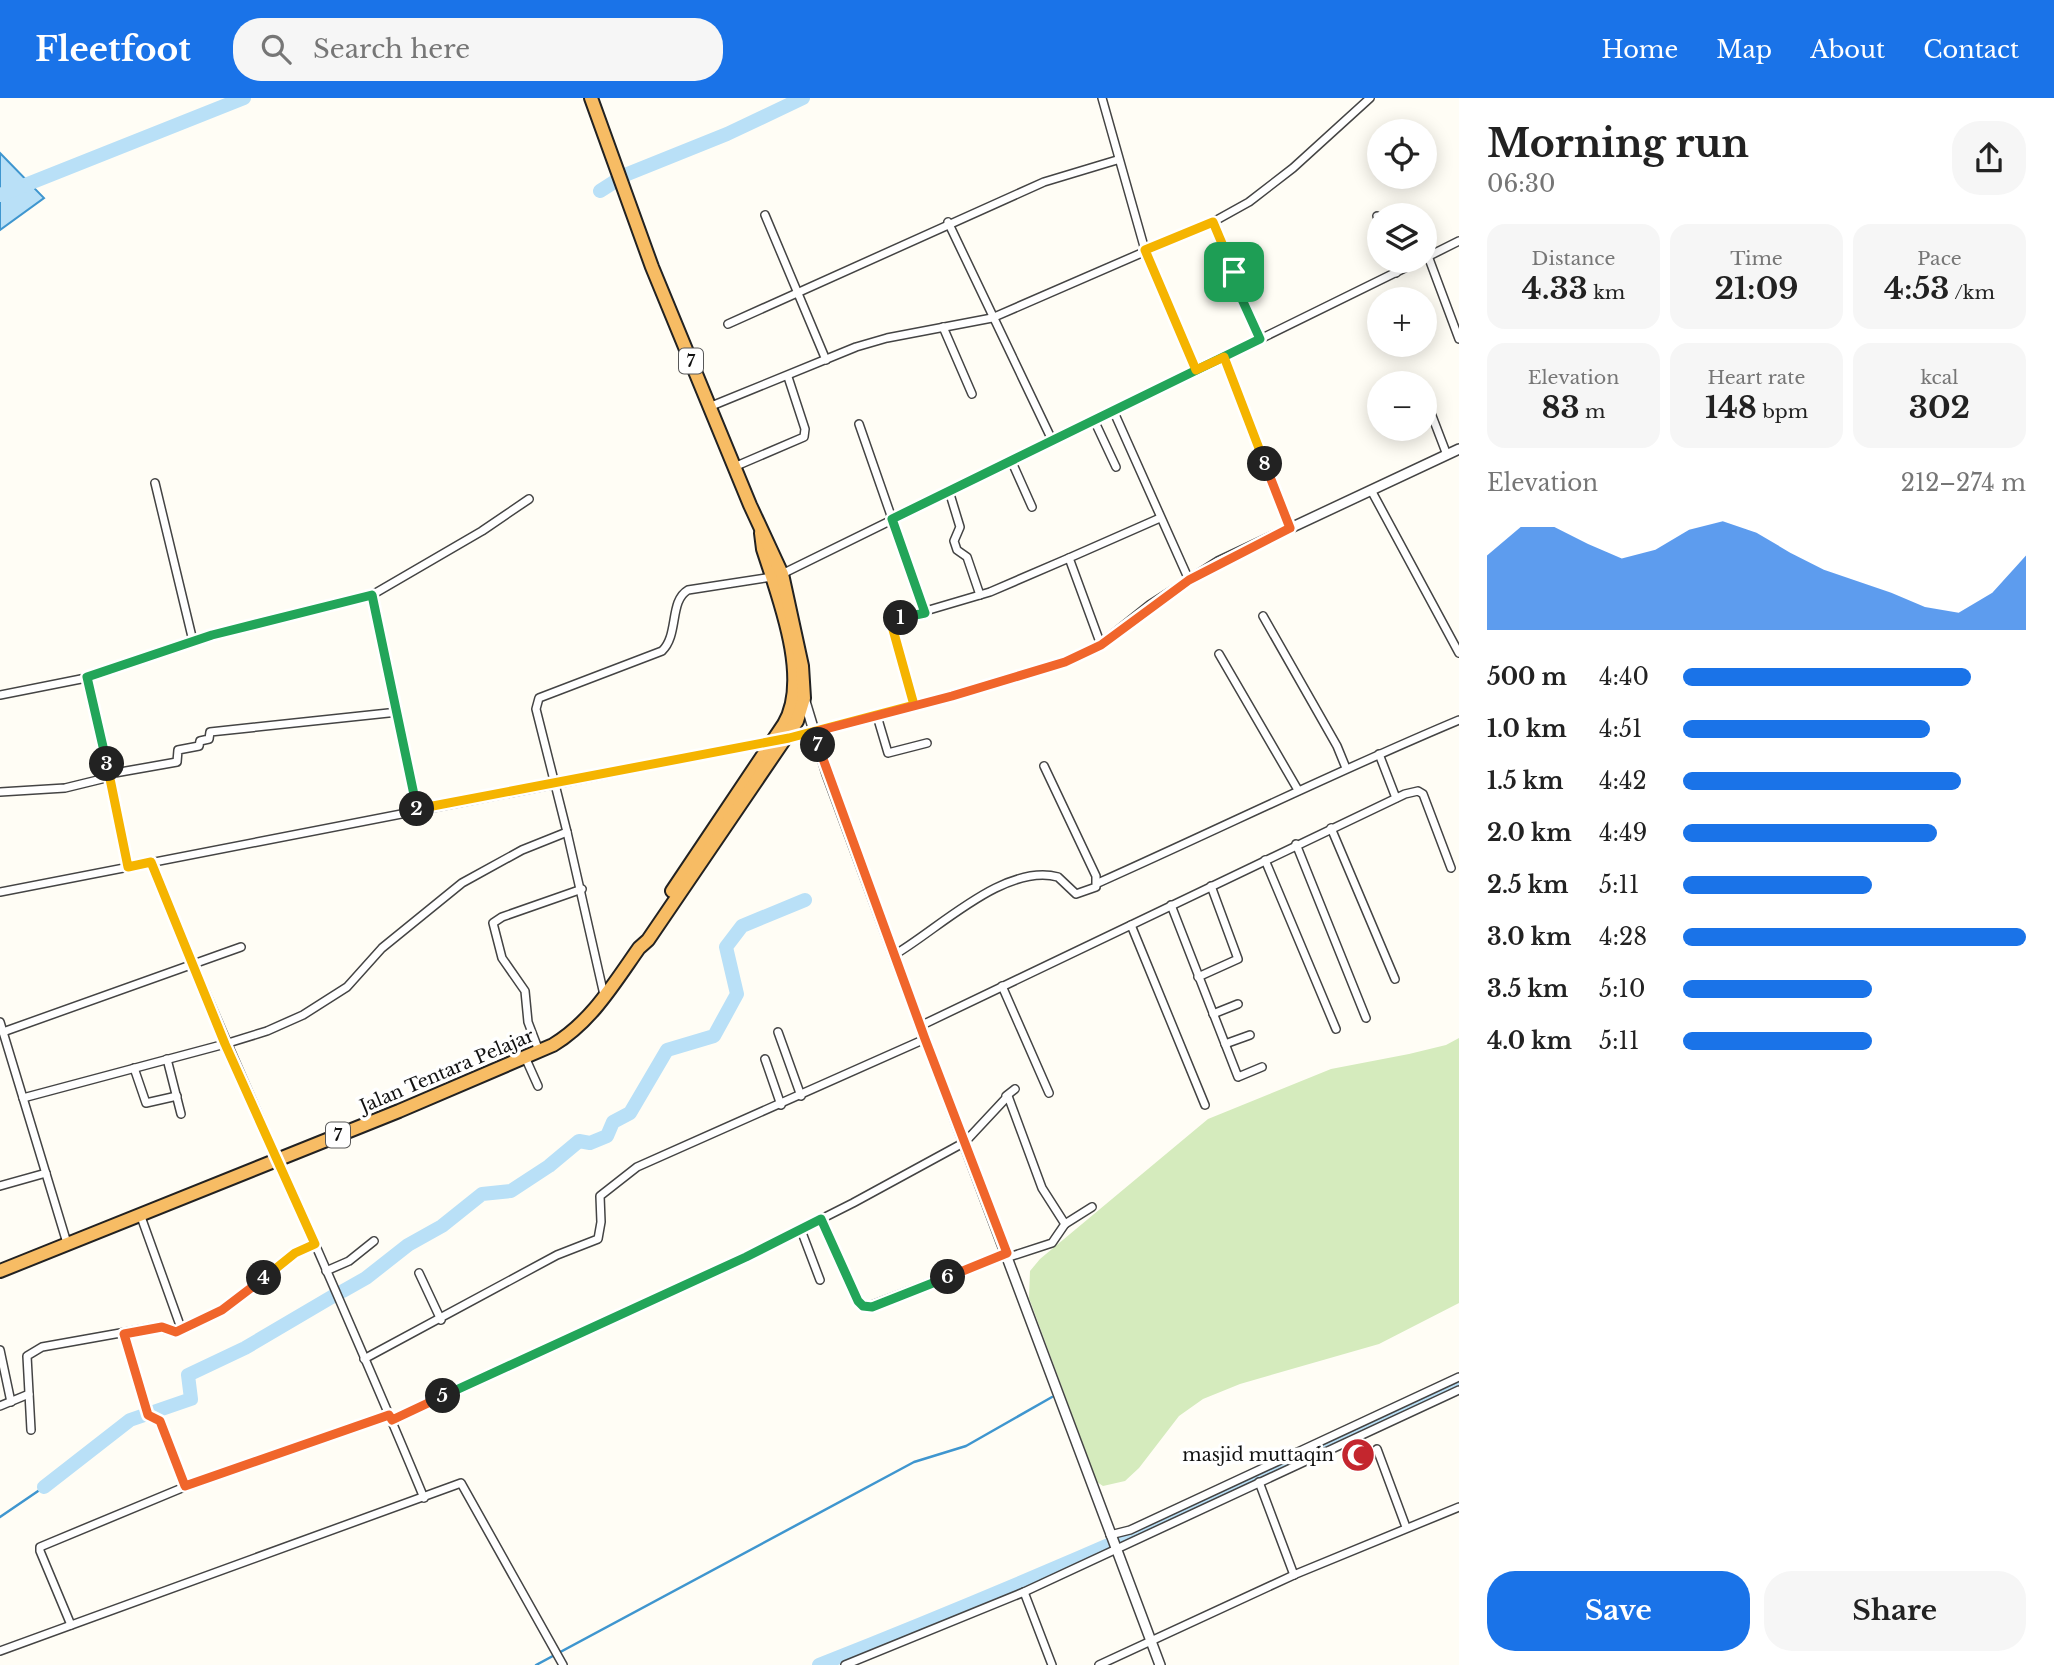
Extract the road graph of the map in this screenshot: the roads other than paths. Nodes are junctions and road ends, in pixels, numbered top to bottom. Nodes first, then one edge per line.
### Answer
1 (591, 98) edge
2 (1102, 98) edge
3 (1370, 98) edge
4 (1117, 160) junction
5 (765, 215) dead end
6 (948, 222) junction
7 (1213, 222) junction
8 (1459, 241) edge
9 (1145, 250) junction
10 (1437, 252) edge
11 (1396, 273) edge
12 (1432, 273) edge
13 (799, 290) junction
14 (992, 318) junction
15 (728, 324) dead end
16 (943, 327) junction
17 (1260, 339) junction
18 (1459, 339) edge
19 (1224, 357) junction
20 (826, 360) junction
21 (1196, 370) junction
22 (788, 377) junction
23 (972, 394) dead end
24 (709, 407) junction
25 (1113, 410) junction
26 (1094, 420) junction
27 (1437, 420) edge
28 (859, 425) dead end
29 (1052, 440) junction
30 (1455, 454) edge
31 (1012, 460) junction
32 (734, 467) junction
33 (1116, 467) dead end
34 (155, 483) dead end
35 (1371, 490) junction
36 (948, 491) junction
37 (529, 499) dead end
38 (1032, 507) dead end
39 (1160, 518) junction
40 (892, 519) junction
41 (1290, 528) junction
42 (1069, 558) junction
43 (777, 575) junction
44 (1189, 580) junction
45 (980, 594) junction
46 (372, 595) junction
47 (925, 613) junction
48 (1263, 615) dead end
49 (194, 641) junction
50 (1101, 645) junction
51 (1459, 653) edge
52 (1219, 654) dead end
53 (87, 677) junction
54 (799, 694) junction
55 (0, 695) edge
56 (914, 705) junction
57 (398, 712) junction
58 (877, 716) junction
59 (1459, 720) edge
60 (814, 732) junction
61 (789, 738) junction
62 (773, 742) junction
63 (927, 743) dead end
64 (1380, 754) junction
65 (1044, 766) dead end
66 (1346, 768) junction
67 (109, 776) junction
68 (557, 784) junction
69 (1298, 790) junction
70 (0, 792) edge
71 (1396, 798) junction
72 (418, 811) junction
73 (1331, 828) junction
74 (567, 832) junction
75 (1296, 844) junction
76 (1265, 860) junction
77 (151, 862) junction
78 (128, 867) junction
79 (1451, 868) dead end
80 (1098, 883) junction
81 (1211, 886) junction
82 (582, 889) junction
83 (0, 892) edge
84 (1171, 905) junction
85 (1131, 925) junction
86 (241, 947) dead end
87 (639, 948) junction
88 (894, 955) junction
89 (193, 965) junction
90 (1198, 977) junction
91 (1395, 979) dead end
92 (1002, 986) junction
93 (605, 996) junction
94 (1237, 1004) dead end
95 (1213, 1014) junction
96 (1366, 1018) dead end
97 (0, 1022) edge
98 (920, 1026) junction
99 (1336, 1029) dead end
100 (3, 1032) junction
101 (778, 1032) dead end
102 (1250, 1035) dead end
103 (925, 1039) junction
104 (225, 1044) junction
105 (1225, 1044) junction
106 (539, 1051) junction
107 (525, 1057) junction
108 (167, 1059) junction
109 (765, 1059) dead end
110 (1262, 1067) dead end
111 (134, 1068) junction
112 (538, 1086) dead end
113 (1015, 1089) dead end
114 (1049, 1093) dead end
115 (177, 1096) junction
116 (801, 1096) junction
117 (1006, 1096) junction
118 (23, 1098) junction
119 (780, 1105) junction
120 (1205, 1105) dead end
121 (181, 1114) dead end
122 (965, 1142) junction
123 (278, 1159) junction
124 (46, 1173) junction
125 (0, 1186) edge
126 (1093, 1207) dead end
127 (140, 1214) junction
128 (821, 1219) junction
129 (1065, 1224) junction
130 (801, 1230) junction
131 (374, 1241) dead end
132 (67, 1244) junction
133 (315, 1244) junction
134 (1008, 1256) junction
135 (0, 1271) edge
136 (327, 1271) junction
137 (419, 1273) dead end
138 (821, 1280) dead end
139 (441, 1320) junction
140 (181, 1328) junction
141 (124, 1334) junction
142 (0, 1350) edge
143 (364, 1359) junction
144 (1459, 1377) edge
145 (1459, 1390) edge
146 (29, 1394) junction
147 (11, 1402) junction
148 (0, 1406) edge
149 (390, 1417) junction
150 (32, 1430) dead end
151 (1377, 1449) dead end
152 (1259, 1482) junction
153 (185, 1486) junction
154 (424, 1498) junction
155 (1459, 1507) edge
156 (1406, 1527) junction
157 (1113, 1542) junction
158 (1294, 1575) junction
159 (1024, 1592) junction
160 (71, 1625) junction
161 (1152, 1641) junction
162 (0, 1651) edge
163 (563, 1665) edge
164 (845, 1665) edge
165 (1052, 1665) edge
166 (1099, 1665) edge
167 (1160, 1665) edge

1 - 24 highway, Jalan Tentara Pelajar / 7
2 - 4 street
3 - 7 street
4 - 6 street
4 - 9 street
5 - 13 street
6 - 13 street
6 - 14 street
7 - 9 street
7 - 17 street
8 - 10 street
9 - 14 street
9 - 21 street
11 - 17 street
12 - 18 street
13 - 15 street
13 - 20 street
14 - 16 street
14 - 29 street
16 - 20 street
16 - 23 street
17 - 19 street
19 - 21 street
19 - 41 street
20 - 22 street
21 - 25 street
22 - 24 street
22 - 32 street
24 - 32 highway, Jalan Tentara Pelajar / 7
25 - 26 street
25 - 39 street
26 - 29 street
26 - 33 street
27 - 30 street
28 - 40 street
29 - 31 street
30 - 35 street
31 - 36 street
31 - 38 street
32 - 43 highway, Jalan Tentara Pelajar / 7
34 - 49 street
35 - 41 street
35 - 51 street
36 - 40 street
36 - 45 street
37 - 46 street
39 - 42 street
39 - 44 street
40 - 43 street
40 - 47 street
41 - 44 street
42 - 45 street
42 - 50 street
43 - 54 highway, Jalan Tentara Pelajar / 7
43 - 68 street
44 - 50 street
45 - 47 street
46 - 49 street
46 - 57 street
47 - 56 street
48 - 66 street
49 - 53 street
50 - 56 street
52 - 69 street
53 - 55 street
53 - 67 street
54 - 60 street
54 - 61 highway, Jalan Tentara Pelajar / 7
54 - 62 highway, Jalan Tentara Pelajar / 7
56 - 58 street
57 - 67 street
57 - 72 street
58 - 60 street
58 - 63 street
59 - 64 street
60 - 61 street
60 - 88 street
61 - 62 street
61 - 87 highway, Jalan Tentara Pelajar / 7
62 - 68 street
62 - 87 highway, Jalan Tentara Pelajar / 7
64 - 66 street
64 - 71 street
65 - 80 street
66 - 69 street
67 - 70 street
67 - 78 street
68 - 72 street
68 - 74 street
69 - 80 street
71 - 73 street
71 - 79 street
72 - 77 street
73 - 75 street
73 - 91 street
74 - 82 street
74 - 104 street
75 - 76 street
75 - 96 street
76 - 81 street
76 - 99 street
77 - 78 street
77 - 89 street
78 - 83 street
80 - 88 street
81 - 84 street
81 - 90 street
82 - 93 street
82 - 106 street
84 - 85 street
84 - 90 street
85 - 92 street
85 - 120 street
86 - 89 street
87 - 93 highway, Jalan Tentara Pelajar / 7
88 - 98 street
89 - 100 street
89 - 104 street
90 - 95 street
92 - 98 street
92 - 114 street
93 - 106 highway, Jalan Tentara Pelajar / 7
94 - 95 street
95 - 105 street
97 - 100 street
98 - 103 street
100 - 118 street
101 - 116 street
102 - 105 street
103 - 116 street
103 - 122 street
104 - 108 street
104 - 123 street
105 - 110 street
106 - 107 highway, Jalan Tentara Pelajar / 7
107 - 112 street
107 - 123 highway, Jalan Tentara Pelajar / 7
108 - 111 street
108 - 115 street
109 - 119 street
111 - 115 street
111 - 118 street
113 - 117 street
115 - 121 street
116 - 119 street
117 - 122 street
117 - 129 street
118 - 124 street
119 - 139 street
122 - 128 street
122 - 134 street
123 - 127 highway, Jalan Tentara Pelajar / 7
123 - 133 street
124 - 125 street
124 - 132 street
126 - 129 street
127 - 132 highway, Jalan Tentara Pelajar / 7
127 - 140 street
128 - 130 street
128 - 134 street
129 - 134 street
130 - 138 street
130 - 149 street
131 - 136 street
132 - 135 highway, Jalan Tentara Pelajar / 7
133 - 136 street
133 - 140 street
134 - 157 street
136 - 143 street
137 - 139 street
139 - 143 street
140 - 141 street
141 - 146 street
141 - 153 street
142 - 147 street
143 - 149 street
144 - 157 street
145 - 152 street
146 - 147 street
146 - 150 street
147 - 148 street
149 - 153 street
149 - 154 street
151 - 156 street
152 - 157 street
152 - 158 street
153 - 160 street
154 - 160 street
154 - 163 street
155 - 156 street
156 - 158 street
157 - 159 street
157 - 161 street
158 - 161 street
159 - 164 street
159 - 165 street
160 - 162 street
161 - 166 street
161 - 167 street

